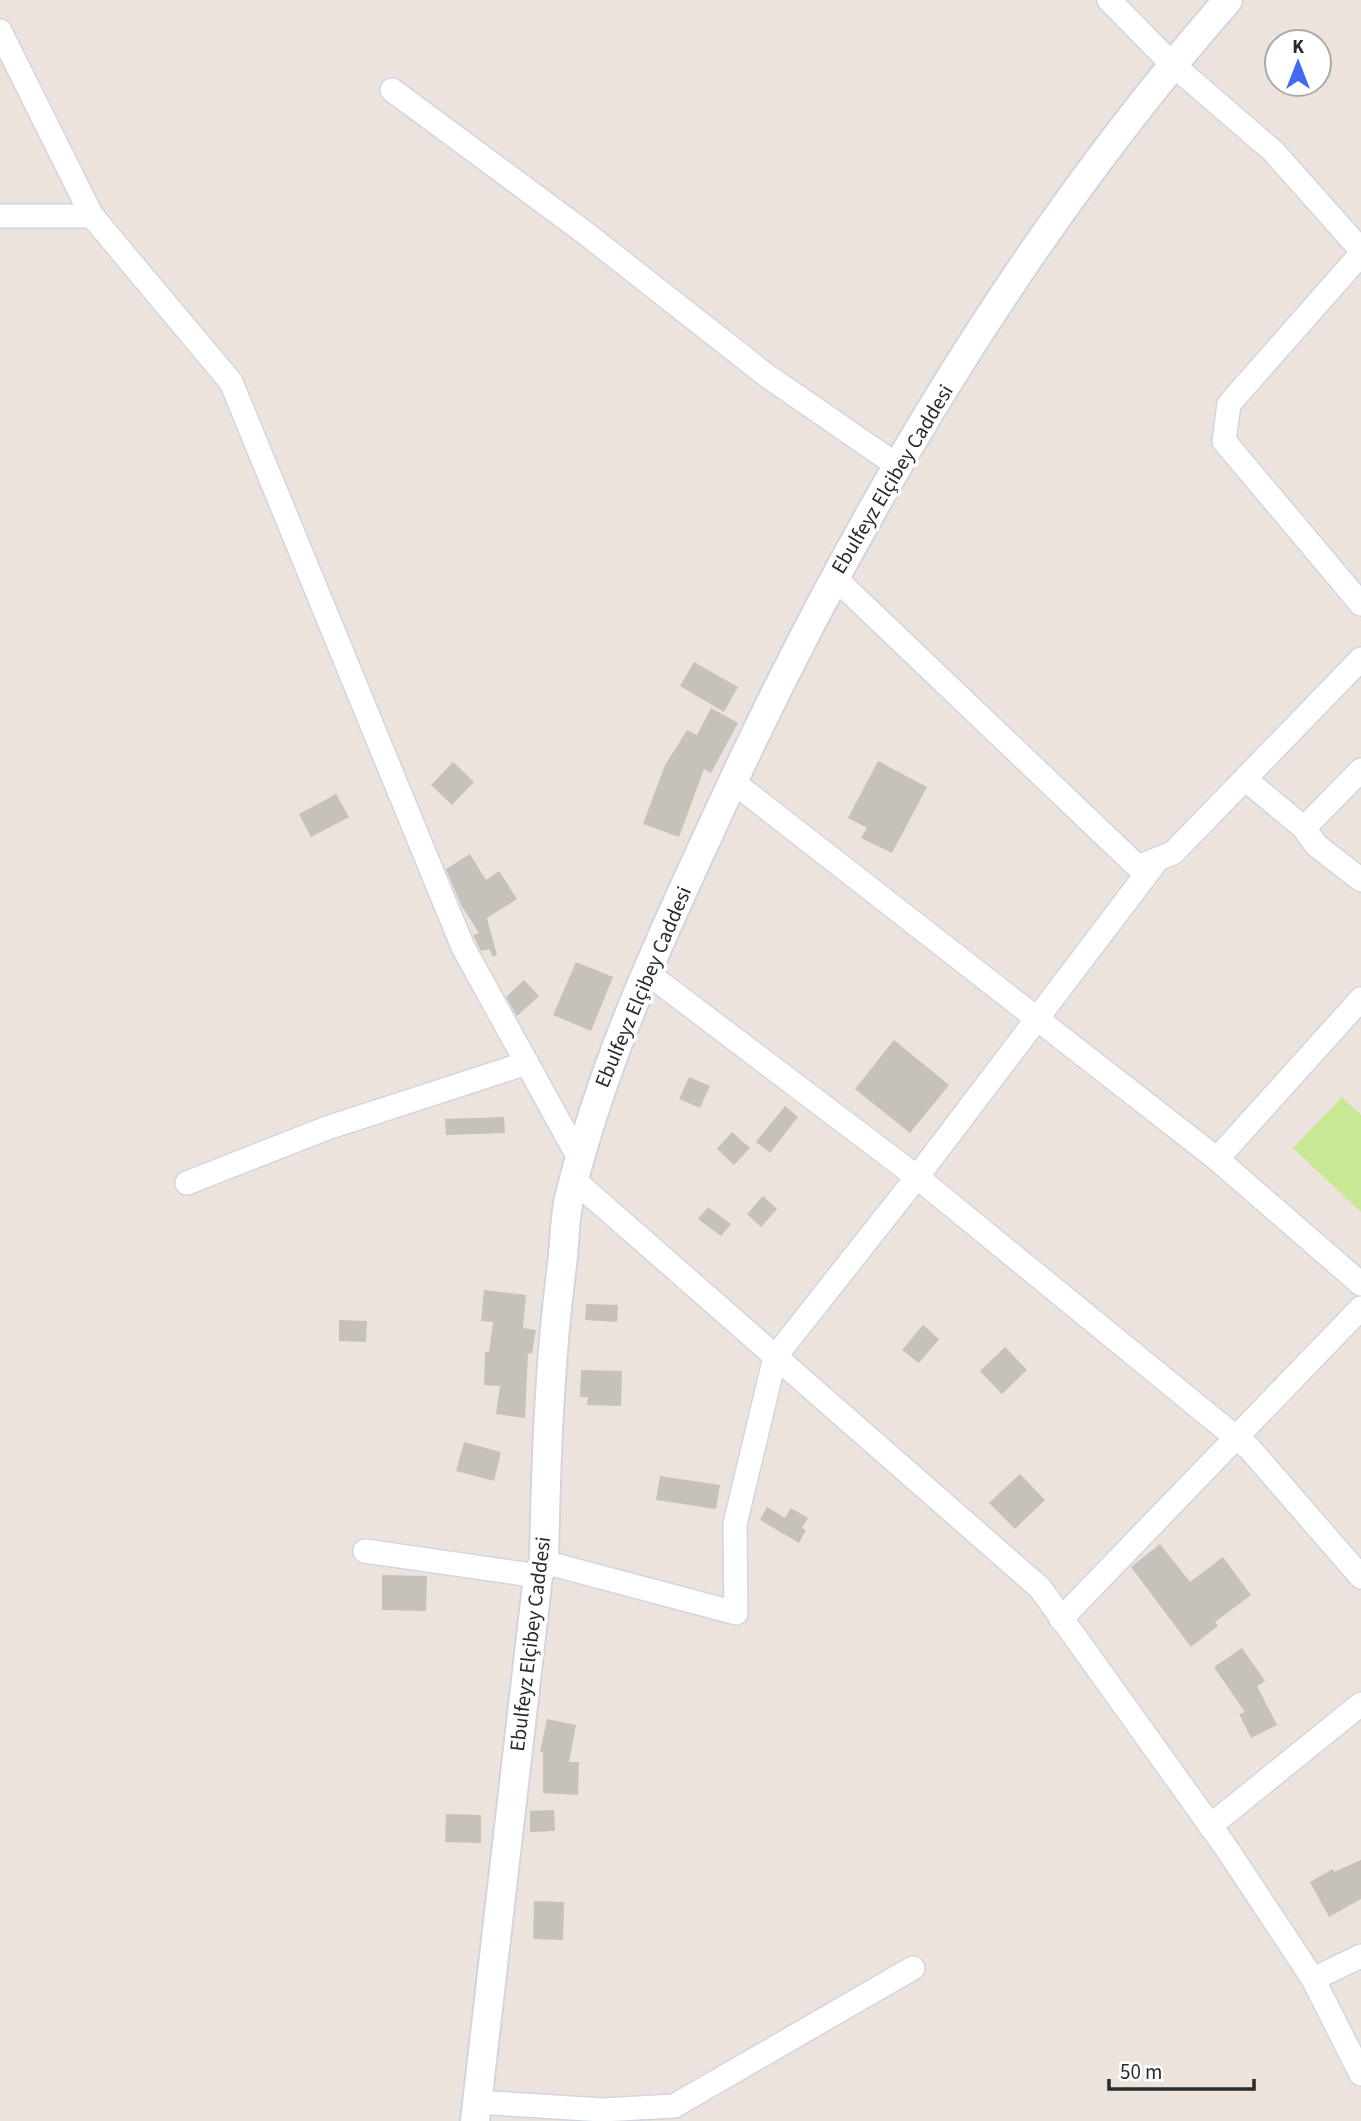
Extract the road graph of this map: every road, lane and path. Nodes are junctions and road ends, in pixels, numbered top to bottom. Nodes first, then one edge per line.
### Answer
1 (1109, 0) edge
2 (1228, 0) edge
3 (0, 31) edge
4 (1172, 64) junction
5 (393, 90) dead end
6 (92, 215) junction
7 (0, 216) edge
8 (1361, 252) edge
9 (898, 466) junction
10 (834, 577) junction
11 (1361, 604) edge
12 (1361, 659) edge
13 (1361, 770) edge
14 (1245, 779) junction
15 (732, 781) junction
16 (1304, 828) junction
17 (1158, 859) junction
18 (1361, 880) edge
19 (646, 972) junction
20 (1361, 999) edge
21 (1038, 1017) junction
22 (527, 1063) junction
23 (1217, 1159) junction
24 (577, 1169) junction
25 (917, 1177) junction
26 (187, 1184) dead end
27 (1361, 1284) edge
28 (1361, 1308) edge
29 (775, 1357) junction
30 (1235, 1436) junction
31 (365, 1551) dead end
32 (541, 1569) junction
33 (1361, 1577) edge
34 (1061, 1619) junction
35 (1361, 1704) edge
36 (1210, 1826) junction
37 (1361, 1956) edge
38 (913, 1968) dead end
39 (1313, 1979) junction
40 (1361, 2074) edge
41 (476, 2112) edge

1 - 4 street
2 - 4 street, Ebulfeyz Elçibey Caddesi
3 - 6 street
4 - 8 street
4 - 9 street, Ebulfeyz Elçibey Caddesi
5 - 9 street
6 - 7 street
6 - 22 street
8 - 11 street
9 - 10 street, Ebulfeyz Elçibey Caddesi
10 - 15 street, Ebulfeyz Elçibey Caddesi
10 - 17 street
12 - 14 street
13 - 16 street
14 - 16 street
14 - 17 street
15 - 19 street, Ebulfeyz Elçibey Caddesi
15 - 21 street
16 - 18 street
17 - 21 street
19 - 24 street, Ebulfeyz Elçibey Caddesi
19 - 25 street
20 - 23 street
21 - 23 street
21 - 25 street
22 - 24 street
22 - 26 street
23 - 27 street
24 - 29 street
24 - 32 street, Ebulfeyz Elçibey Caddesi
25 - 29 street
25 - 30 street
28 - 30 street
29 - 32 street
29 - 34 street
30 - 33 street
30 - 34 street
31 - 32 street
32 - 41 street, Ebulfeyz Elçibey Caddesi
34 - 36 street
35 - 36 street
36 - 39 street
37 - 39 street
38 - 41 street
39 - 40 street

